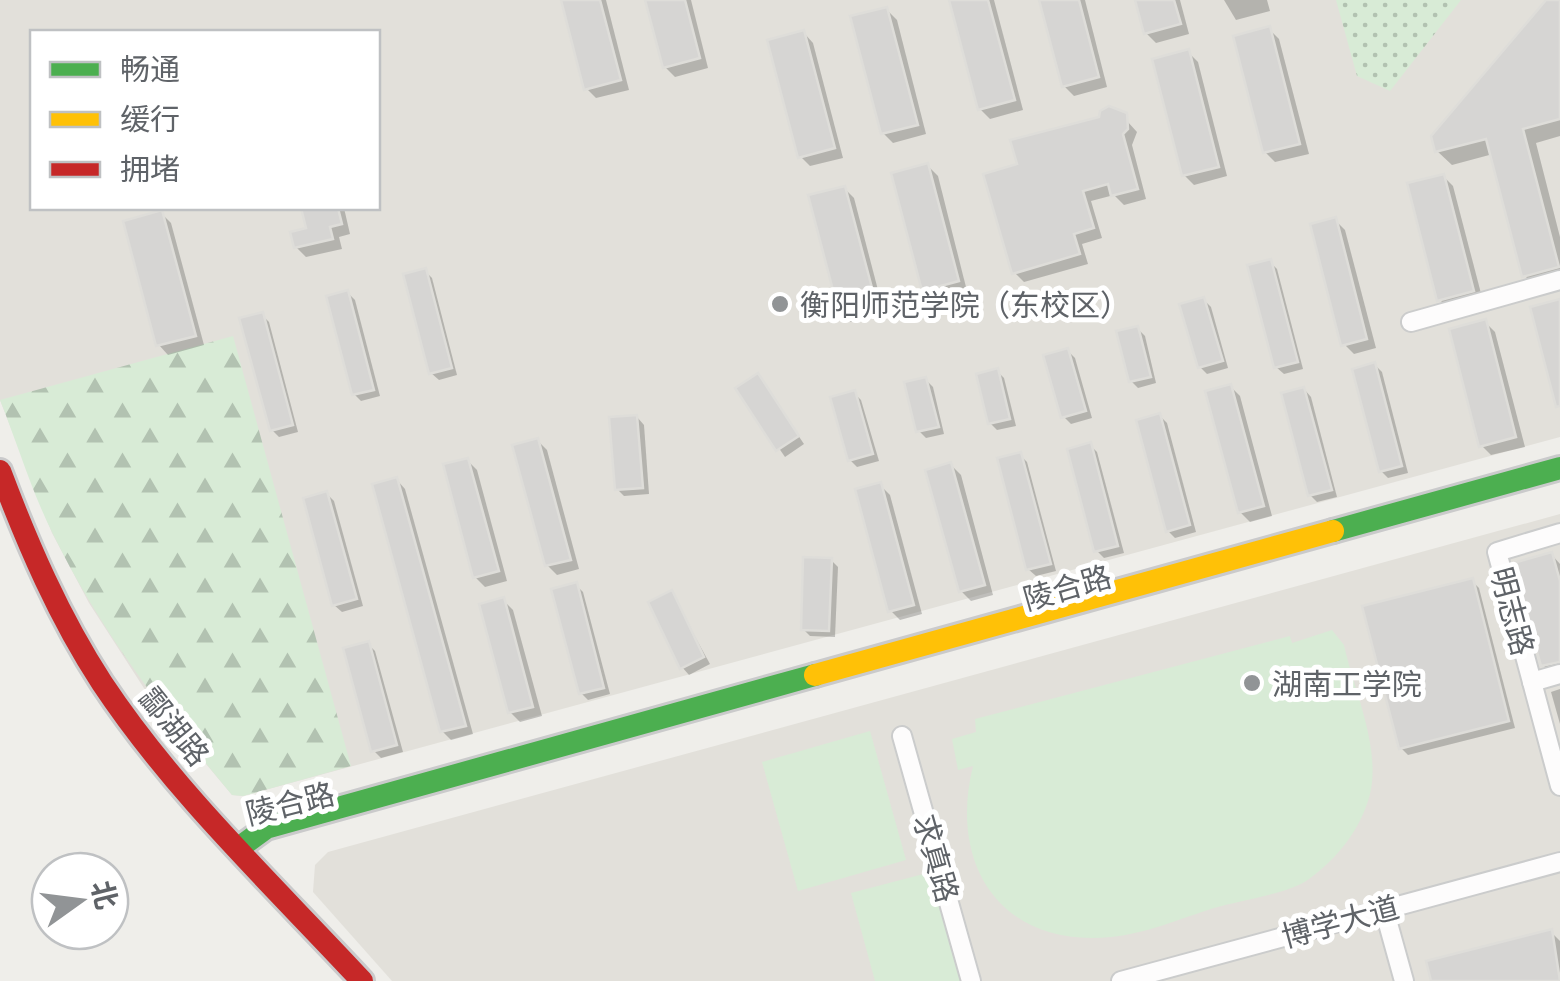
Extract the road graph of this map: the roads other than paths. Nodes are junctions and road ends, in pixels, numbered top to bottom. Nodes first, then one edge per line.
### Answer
1 (1560, 280) edge
2 (1410, 322) dead end
3 (1560, 468) edge
4 (0, 471) edge
5 (1560, 480) edge
6 (1560, 533) edge
7 (1560, 674) edge
8 (1532, 682) junction
9 (902, 736) dead end
10 (1560, 786) edge
11 (240, 847) junction
12 (1560, 862) edge
13 (1384, 909) junction
14 (362, 981) edge
15 (972, 981) edge
16 (1121, 981) edge
17 (1404, 981) edge

1 - 2 street
3 - 11 street, 陵合路
4 - 11 street, 酃湖路
5 - 11 street, 陵合路
6 - 8 street, 明志路
7 - 8 street
8 - 10 street, 明志路
9 - 15 street, 求真路
11 - 14 street, 酃湖路
12 - 13 street, 博学大道
13 - 16 street, 博学大道
13 - 17 street

